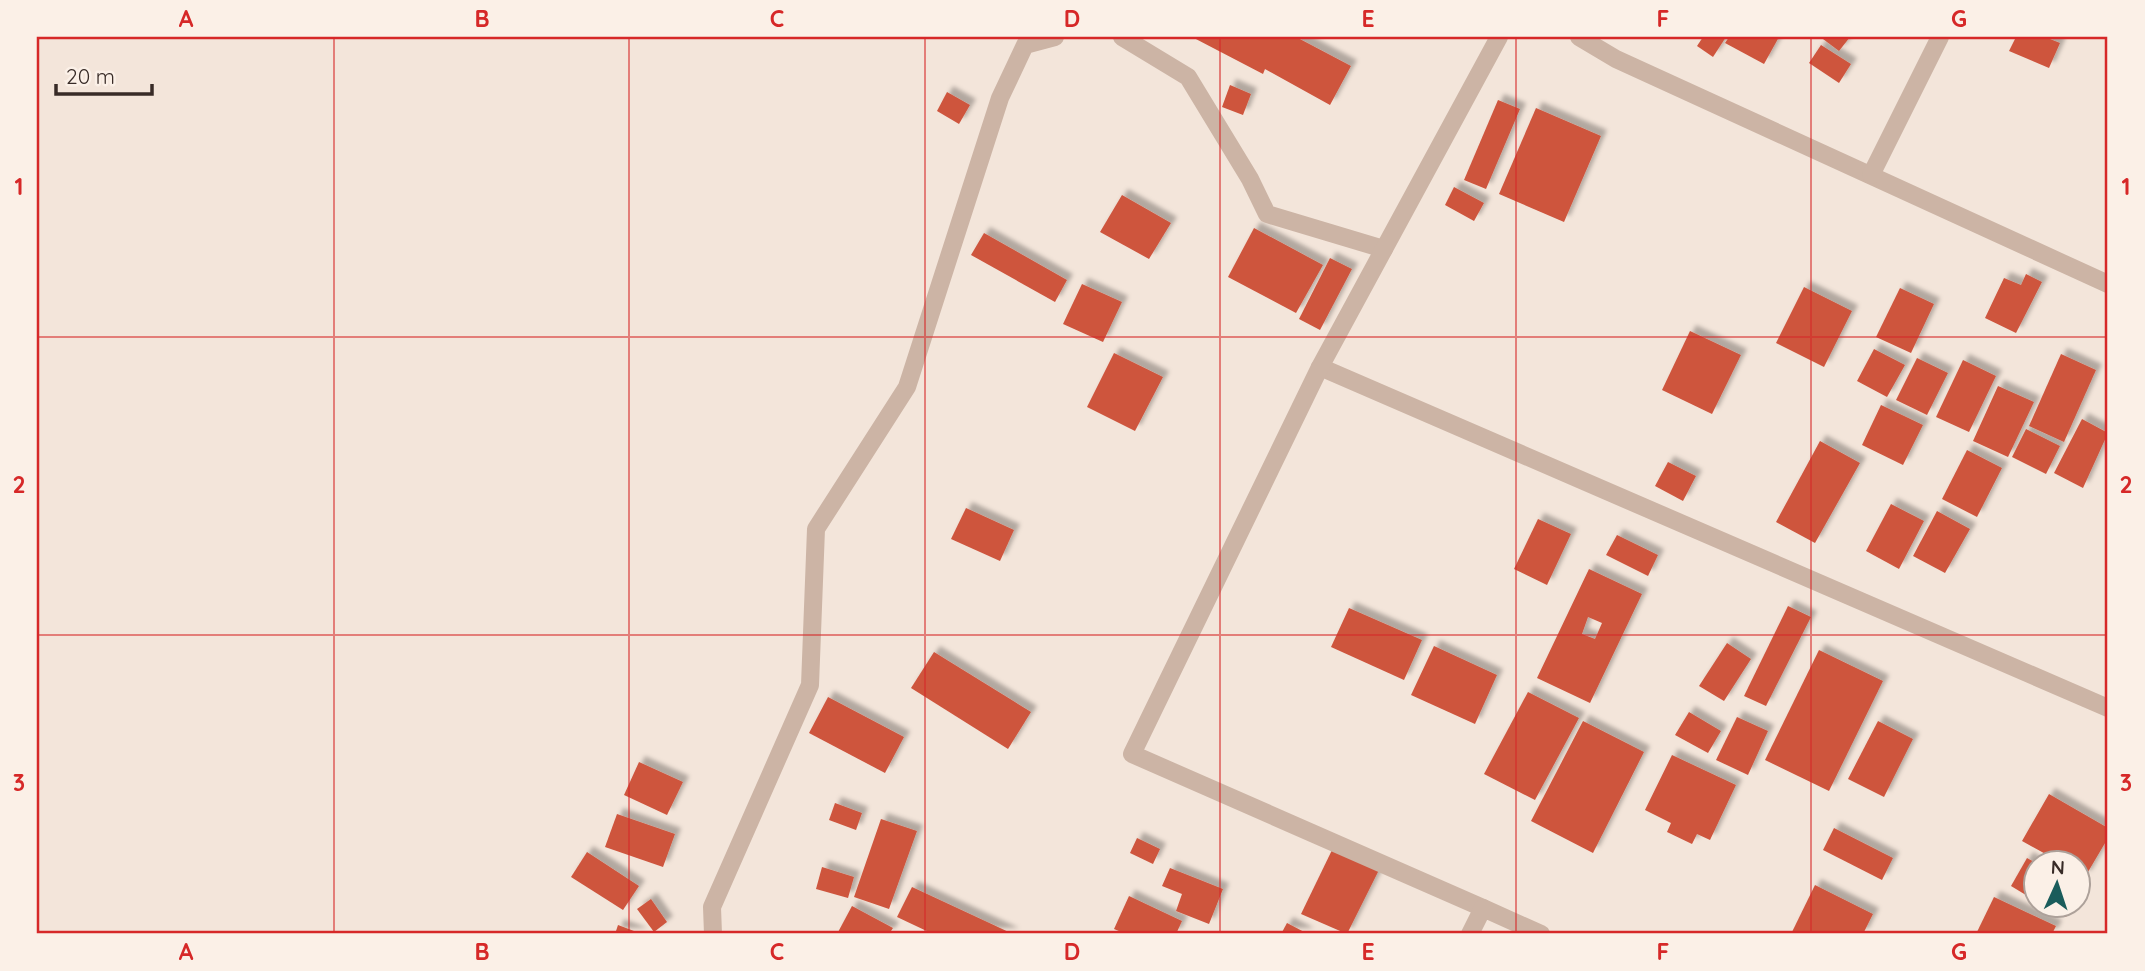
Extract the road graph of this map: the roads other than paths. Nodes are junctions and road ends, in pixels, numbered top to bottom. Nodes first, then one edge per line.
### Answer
1 (1055, 37) edge
2 (1122, 37) edge
3 (1499, 37) edge
4 (1578, 37) edge
5 (1940, 37) edge
6 (1871, 176) junction
7 (1384, 249) junction
8 (2108, 284) edge
9 (1320, 367) junction
10 (2108, 708) edge
11 (1483, 908) junction
12 (713, 934) edge
13 (1470, 934) edge
14 (1541, 934) edge

1 - 12 street
2 - 7 street
3 - 7 street
4 - 6 street
5 - 6 street
6 - 8 street
7 - 9 street
9 - 10 street
9 - 11 street
11 - 13 street
11 - 14 street

